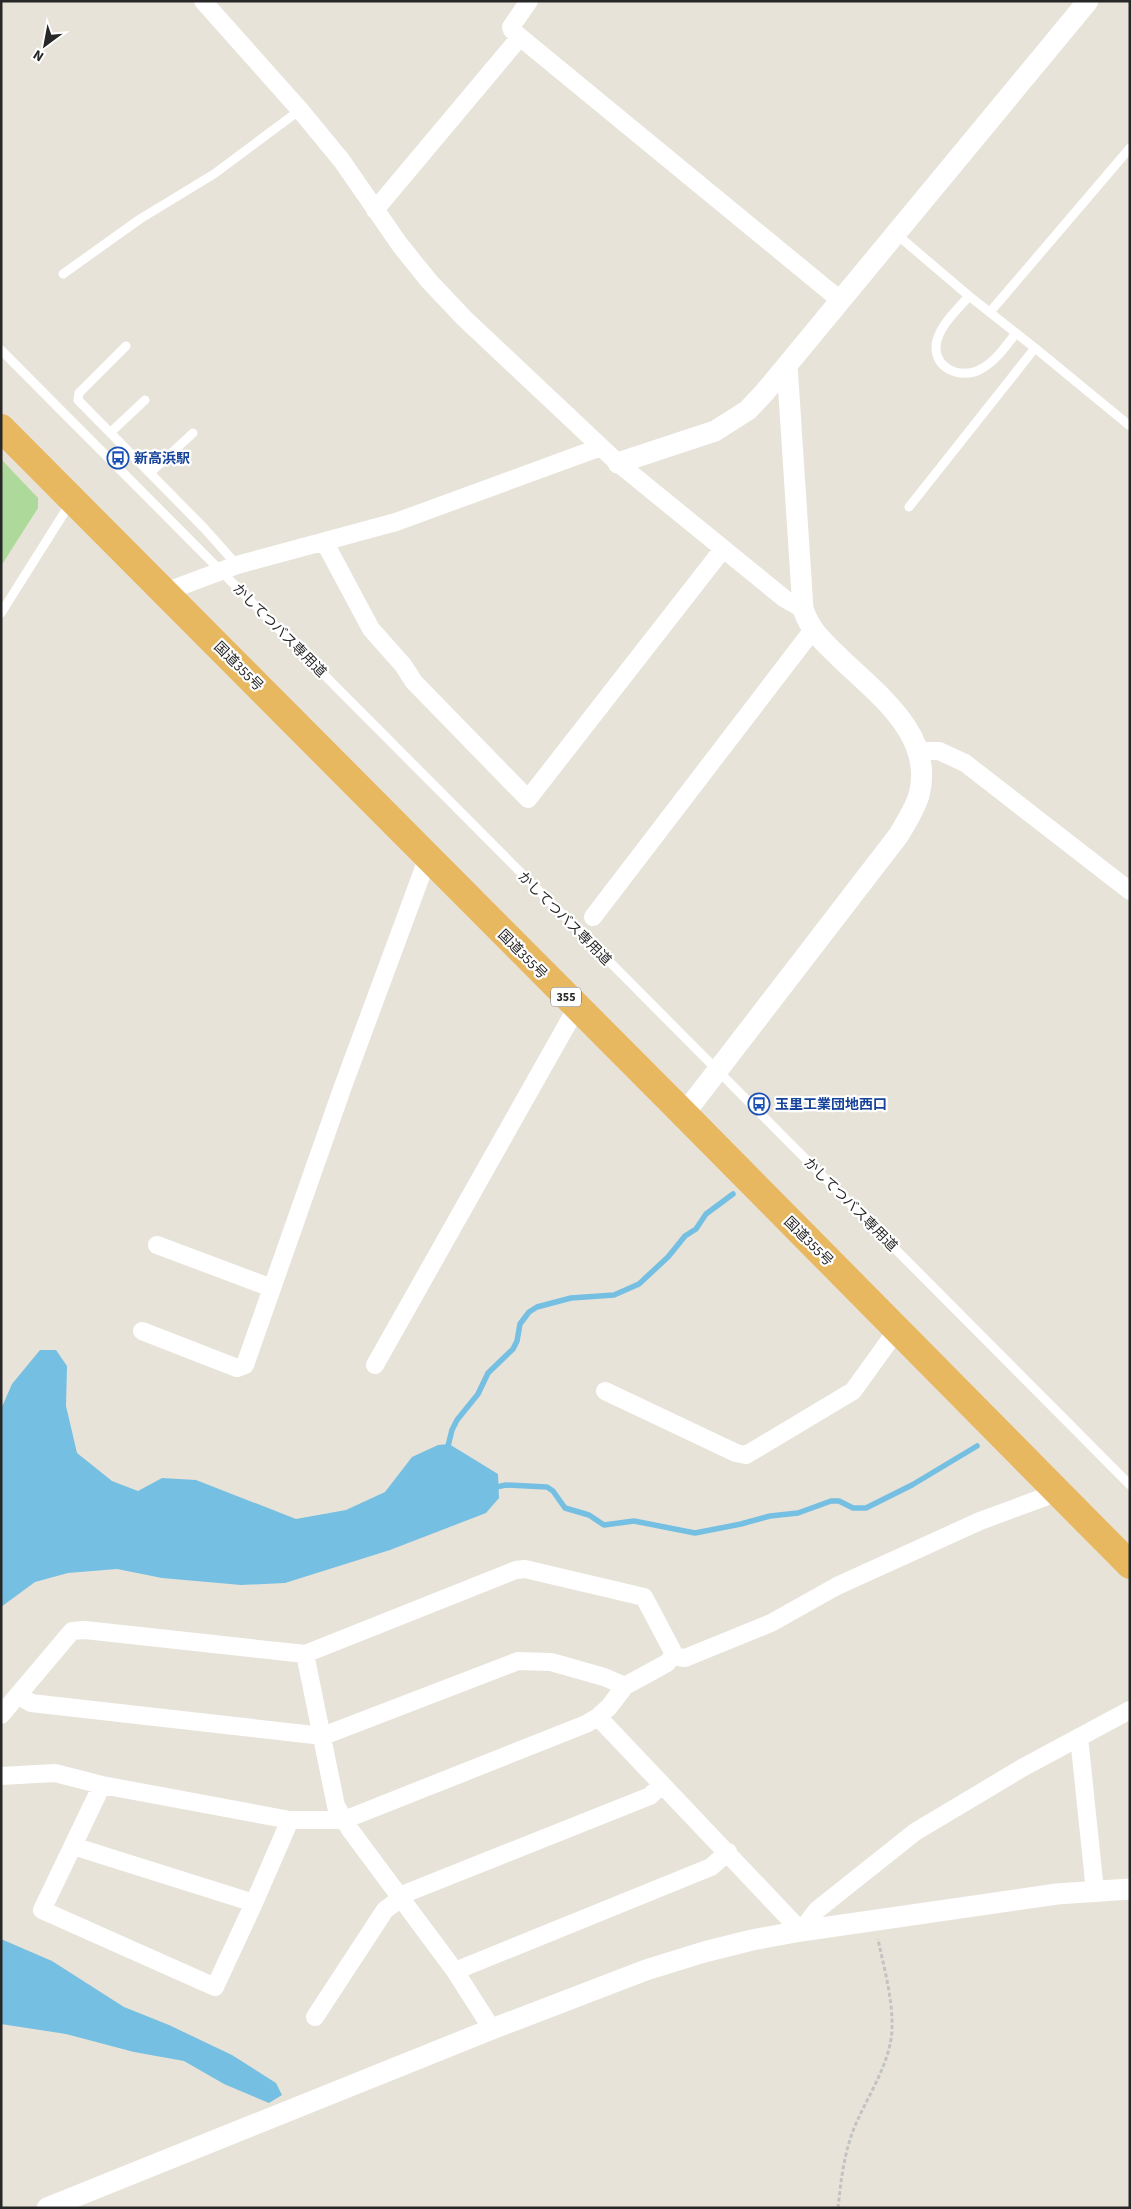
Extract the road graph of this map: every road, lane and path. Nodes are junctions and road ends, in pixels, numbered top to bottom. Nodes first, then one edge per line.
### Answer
1 (203, 1) edge
2 (529, 1) edge
3 (1088, 1) edge
4 (520, 37) junction
5 (300, 110) junction
6 (1130, 148) edge
7 (375, 210) junction
8 (895, 233) junction
9 (63, 274) dead end
10 (969, 296) junction
11 (840, 300) junction
12 (990, 312) junction
13 (1016, 333) junction
14 (126, 346) dead end
15 (1035, 348) junction
16 (1, 350) edge
17 (787, 365) junction
18 (144, 400) dead end
19 (1130, 426) edge
20 (1, 428) edge
21 (111, 432) junction
22 (192, 433) dead end
23 (601, 447) junction
24 (618, 463) junction
25 (150, 472) junction
26 (72, 500) junction
27 (909, 506) dead end
28 (325, 543) junction
29 (723, 549) junction
30 (229, 568) junction
31 (165, 592) junction
32 (803, 609) junction
33 (1, 613) edge
34 (812, 630) junction
35 (918, 751) junction
36 (428, 858) junction
37 (1130, 891) edge
38 (593, 917) dead end
39 (576, 1008) junction
40 (717, 1070) junction
41 (684, 1114) junction
42 (157, 1245) dead end
43 (272, 1288) junction
44 (897, 1330) junction
45 (142, 1331) dead end
46 (375, 1365) dead end
47 (605, 1391) dead end
48 (1130, 1485) edge
49 (1055, 1490) junction
50 (1130, 1565) edge
51 (305, 1654) junction
52 (673, 1656) junction
53 (625, 1686) junction
54 (18, 1695) junction
55 (1130, 1710) edge
56 (1, 1714) edge
57 (598, 1717) junction
58 (323, 1736) junction
59 (1079, 1737) junction
60 (1, 1776) edge
61 (662, 1784) junction
62 (102, 1785) junction
63 (290, 1820) junction
64 (344, 1820) junction
65 (73, 1846) junction
66 (728, 1852) junction
67 (1130, 1889) edge
68 (1095, 1891) junction
69 (401, 1899) junction
70 (254, 1904) junction
71 (874, 1921) junction
72 (801, 1932) junction
73 (455, 1972) junction
74 (315, 2017) dead end
75 (492, 2029) junction
76 (47, 2208) edge
77 (838, 2208) edge

1 - 5 street
2 - 4 street
3 - 8 street
4 - 7 street
4 - 11 street
5 - 7 street
5 - 9 lane
6 - 12 lane
7 - 23 street
8 - 10 lane
8 - 11 street
10 - 12 lane
10 - 13 lane
11 - 17 street
12 - 13 lane
13 - 15 lane
14 - 21 lane
15 - 19 lane
15 - 27 lane
16 - 30 lane, かしてつバス専用道
17 - 24 street
17 - 32 street
18 - 21 lane
20 - 26 highway, 国道355号 / 355
21 - 25 lane
22 - 25 lane
23 - 24 street
23 - 28 street
24 - 29 street
25 - 30 lane
26 - 31 highway, 国道355号 / 355
26 - 33 lane
28 - 29 street
28 - 30 street
29 - 32 street
30 - 31 street
30 - 40 lane, かしてつバス専用道
31 - 36 highway, 国道355号 / 355
32 - 34 street
34 - 35 street
34 - 38 street
35 - 37 street
35 - 40 street
36 - 39 highway, 国道355号 / 355
36 - 43 street
39 - 41 highway, 国道355号 / 355
39 - 46 street
40 - 41 street
40 - 48 lane, かしてつバス専用道
41 - 44 highway, 国道355号 / 355
42 - 43 street
43 - 45 street
44 - 47 street
44 - 49 highway, 国道355号 / 355
49 - 50 highway, 国道355号 / 355
49 - 52 street
51 - 52 street
51 - 54 street
51 - 58 street
52 - 53 street
53 - 57 street
53 - 58 street
54 - 56 street
54 - 58 street
55 - 59 street
57 - 61 street
57 - 64 street
58 - 64 street
59 - 68 street
59 - 72 street
60 - 62 street
61 - 66 street
61 - 69 street
62 - 63 street
62 - 65 street
63 - 64 street
63 - 70 street
64 - 69 street
65 - 70 street
65 - 70 street
66 - 72 street
66 - 73 street
67 - 68 street
68 - 71 street
69 - 73 street
69 - 74 street
71 - 72 street
71 - 77 path
72 - 75 street
73 - 75 street
75 - 76 street

